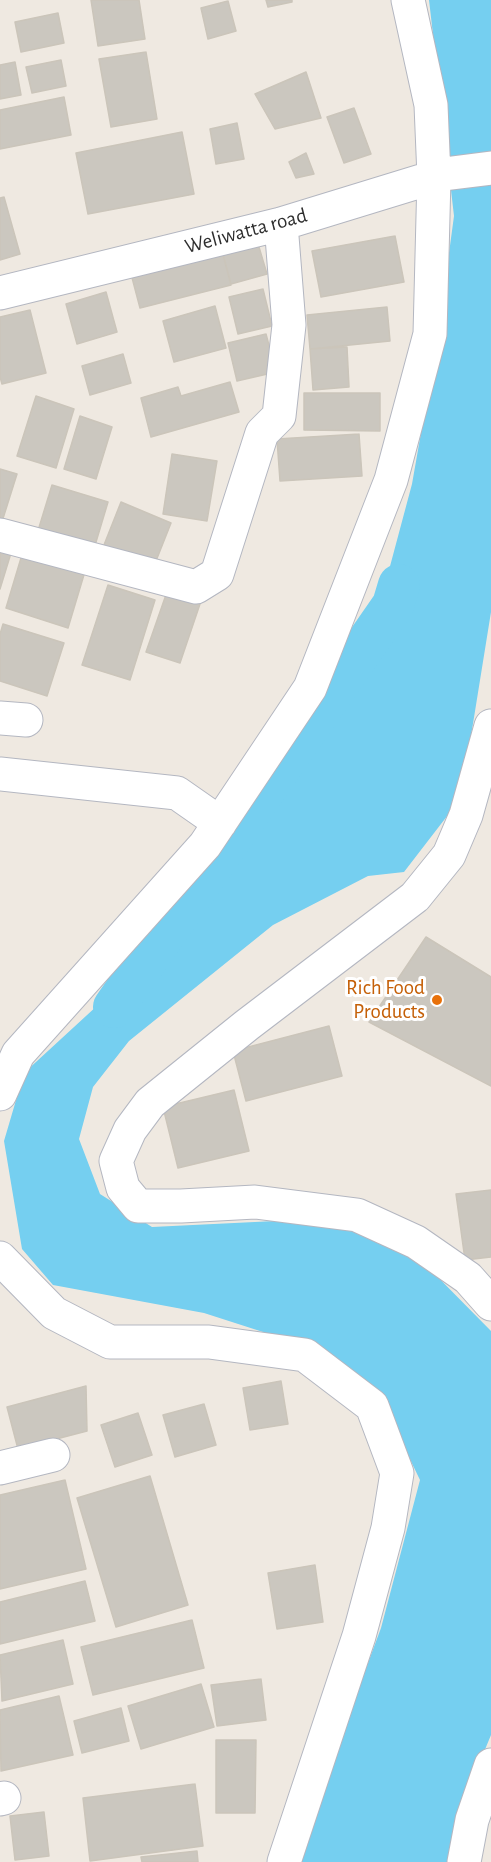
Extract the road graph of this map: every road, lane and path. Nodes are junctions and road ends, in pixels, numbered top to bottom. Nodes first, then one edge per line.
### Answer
1 (408, 0) edge
2 (491, 168) edge
3 (439, 176) junction
4 (281, 224) junction
5 (0, 293) edge
6 (0, 535) edge
7 (491, 726) edge
8 (0, 774) edge
9 (220, 823) junction
10 (0, 1094) edge
11 (0, 1258) edge
12 (491, 1304) edge
13 (53, 1455) dead end
14 (0, 1468) edge
15 (491, 1765) edge
16 (284, 1862) edge
17 (464, 1862) edge

1 - 3 street
2 - 3 street, Weliwatta road
3 - 4 street, Weliwatta road
3 - 9 street
4 - 5 street, Weliwatta road
4 - 6 street
7 - 12 street
8 - 9 street
9 - 10 street
11 - 16 street
13 - 14 street
15 - 17 street

